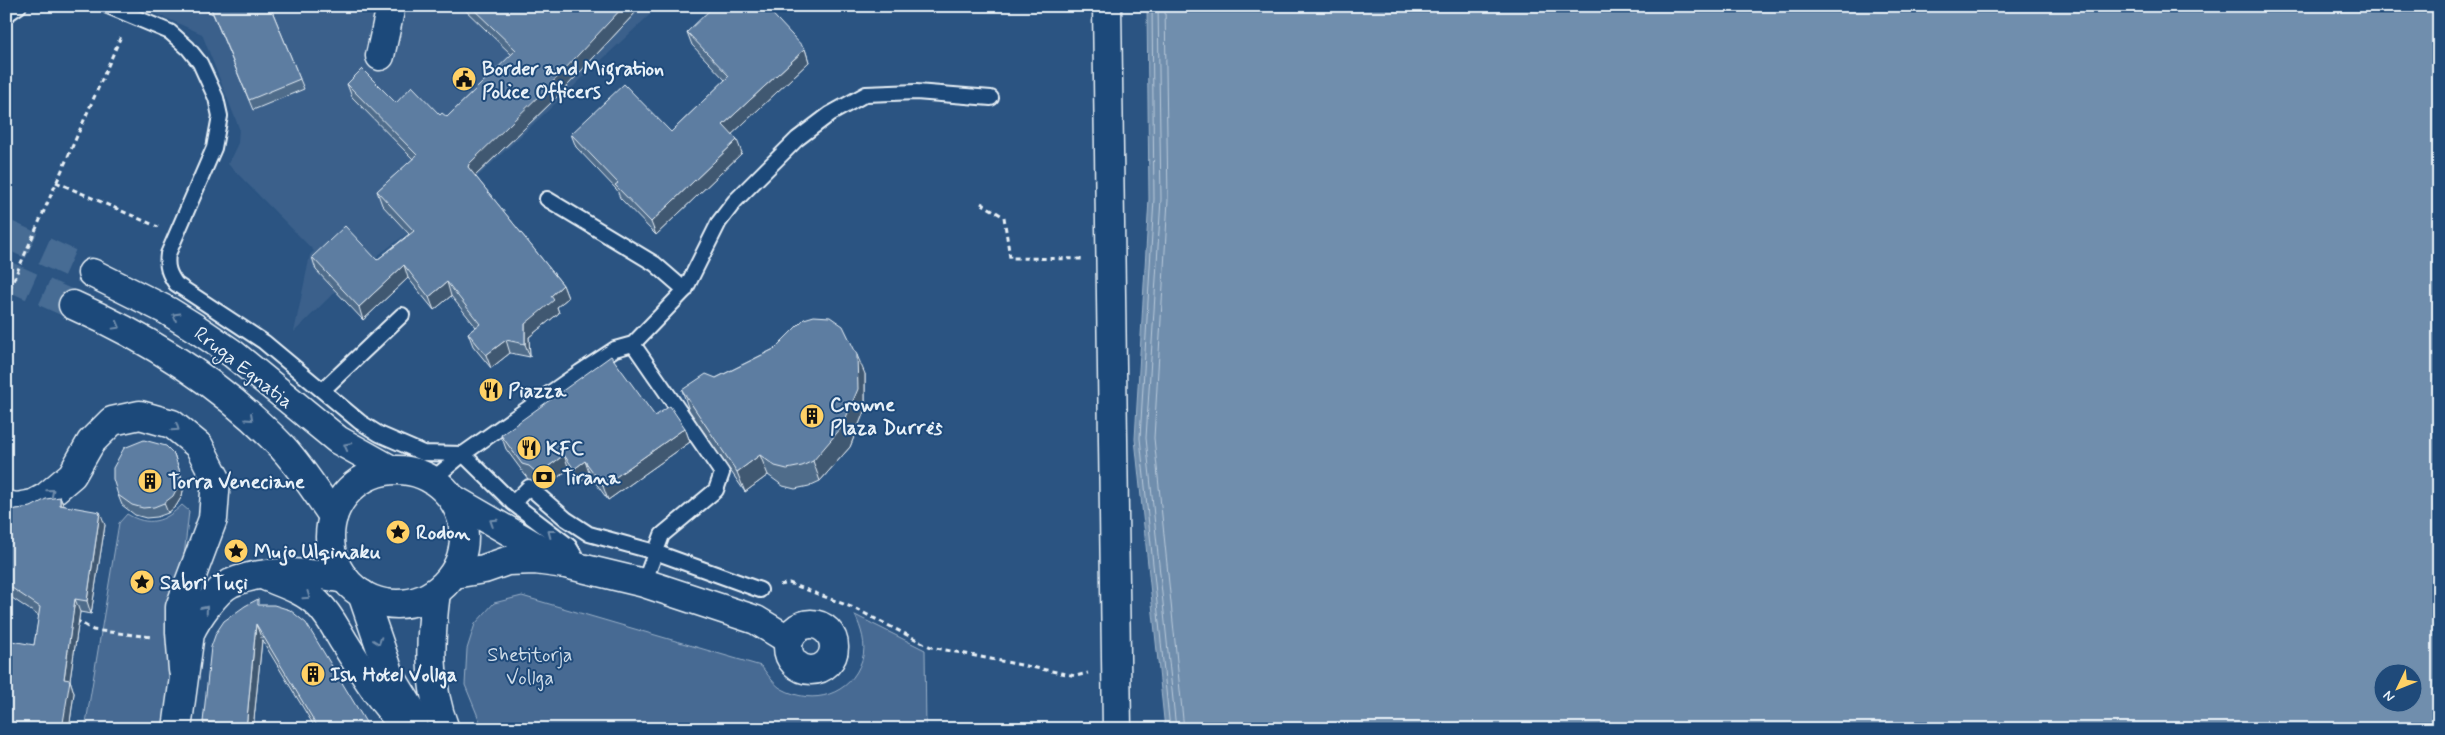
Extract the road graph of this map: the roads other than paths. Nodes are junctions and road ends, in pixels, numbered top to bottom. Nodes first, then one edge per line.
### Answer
1 (18, 6) edge
2 (108, 6) edge
3 (390, 6) edge
4 (1107, 6) edge
5 (134, 9) edge
6 (6, 15) edge
7 (380, 56) dead end
8 (991, 98) dead end
9 (547, 199) dead end
10 (92, 273) tunnel mouth
11 (685, 290) junction
12 (73, 305) tunnel mouth
13 (402, 315) dead end
14 (633, 344) junction
15 (323, 390) junction
16 (464, 454) junction
17 (390, 469) junction
18 (432, 479) junction
19 (453, 499) junction
20 (513, 504) junction
21 (6, 505) edge
22 (333, 516) junction
23 (654, 552) junction
24 (197, 557) junction
25 (574, 566) junction
26 (263, 575) junction
27 (644, 582) junction
28 (445, 583) junction
29 (230, 584) junction
30 (354, 587) junction
31 (760, 590) road end
32 (789, 640) dead end
33 (183, 670) junction
34 (177, 729) edge
35 (408, 729) edge
36 (424, 729) edge
37 (445, 729) edge
38 (1117, 729) edge

1 - 6 lane
2 - 5 lane
3 - 7 main road
4 - 38 main road
5 - 15 lane
8 - 11 lane
9 - 11 lane
17 -> 10 main road, Rruga Egnatia
11 - 14 lane
12 -> 22 main road, Rruga Egnatia
13 - 15 lane
14 - 16 lane
14 - 23 lane
15 - 16 lane
16 - 18 lane
16 - 20 lane
17 - 18 main road
17 - 22 main road
18 - 19 main road
25 -> 19 main road
19 - 28 main road
20 - 23 lane
25 -> 20 lane
21 -> 24 main road
22 - 30 main road
23 - 27 lane
23 - 31 lane
24 - 29 main road
24 - 33 main road
25 - 27 main road
25 - 28 main road
26 - 29 main road
26 - 30 main road
26 -> 35 main road
27 - 32 main road
28 - 30 main road
28 - 37 main road
33 -> 29 main road
30 -> 36 main road
33 - 34 main road

